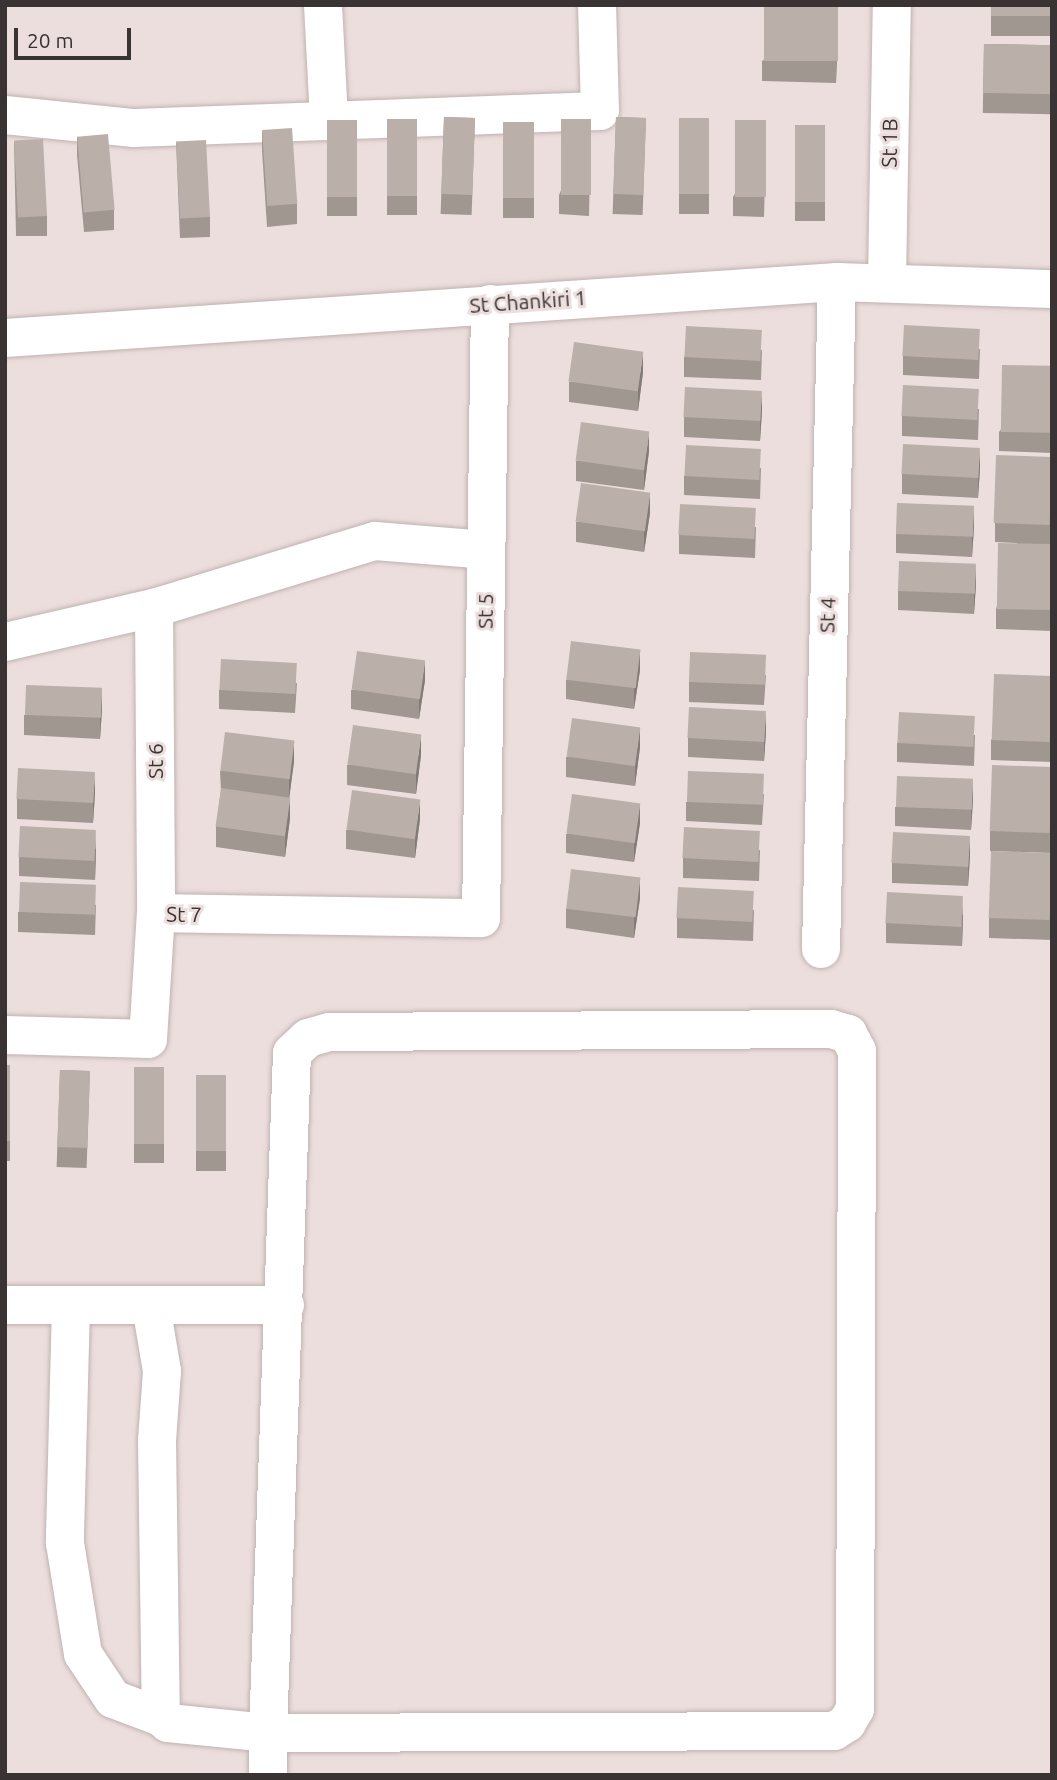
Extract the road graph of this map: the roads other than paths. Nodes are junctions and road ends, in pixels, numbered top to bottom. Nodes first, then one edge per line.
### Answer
1 (323, 5) edge
2 (597, 5) edge
3 (892, 5) edge
4 (5, 115) edge
5 (328, 120) junction
6 (887, 280) junction
7 (837, 282) junction
8 (1052, 289) edge
9 (490, 304) junction
10 (5, 338) edge
11 (486, 550) junction
12 (154, 608) junction
13 (5, 642) edge
14 (156, 913) junction
15 (481, 918) joint
16 (821, 949) dead end
17 (5, 1035) edge
18 (5, 1305) edge
19 (285, 1305) junction
20 (71, 1306) junction
21 (151, 1306) junction
22 (161, 1717) junction
23 (268, 1733) junction
24 (268, 1775) edge

1 - 5 street
2 - 5 street
3 - 6 street, St 1B
4 - 5 street
6 - 7 street, St Chankiri 1
6 - 8 street, St Chankiri 1
7 - 9 street, St Chankiri 1
7 - 16 street, St 4
9 - 10 street, St Chankiri 1
9 - 11 street, St 5
11 - 12 street
11 - 15 street, St 5
12 - 13 street
12 - 14 street, St 6
14 - 15 street, St 7
14 - 17 street, St 7
18 - 20 street
19 - 21 street
19 - 23 street
19 - 23 street
20 - 21 street
20 - 22 street
21 - 22 street
22 - 23 street
23 - 24 street

